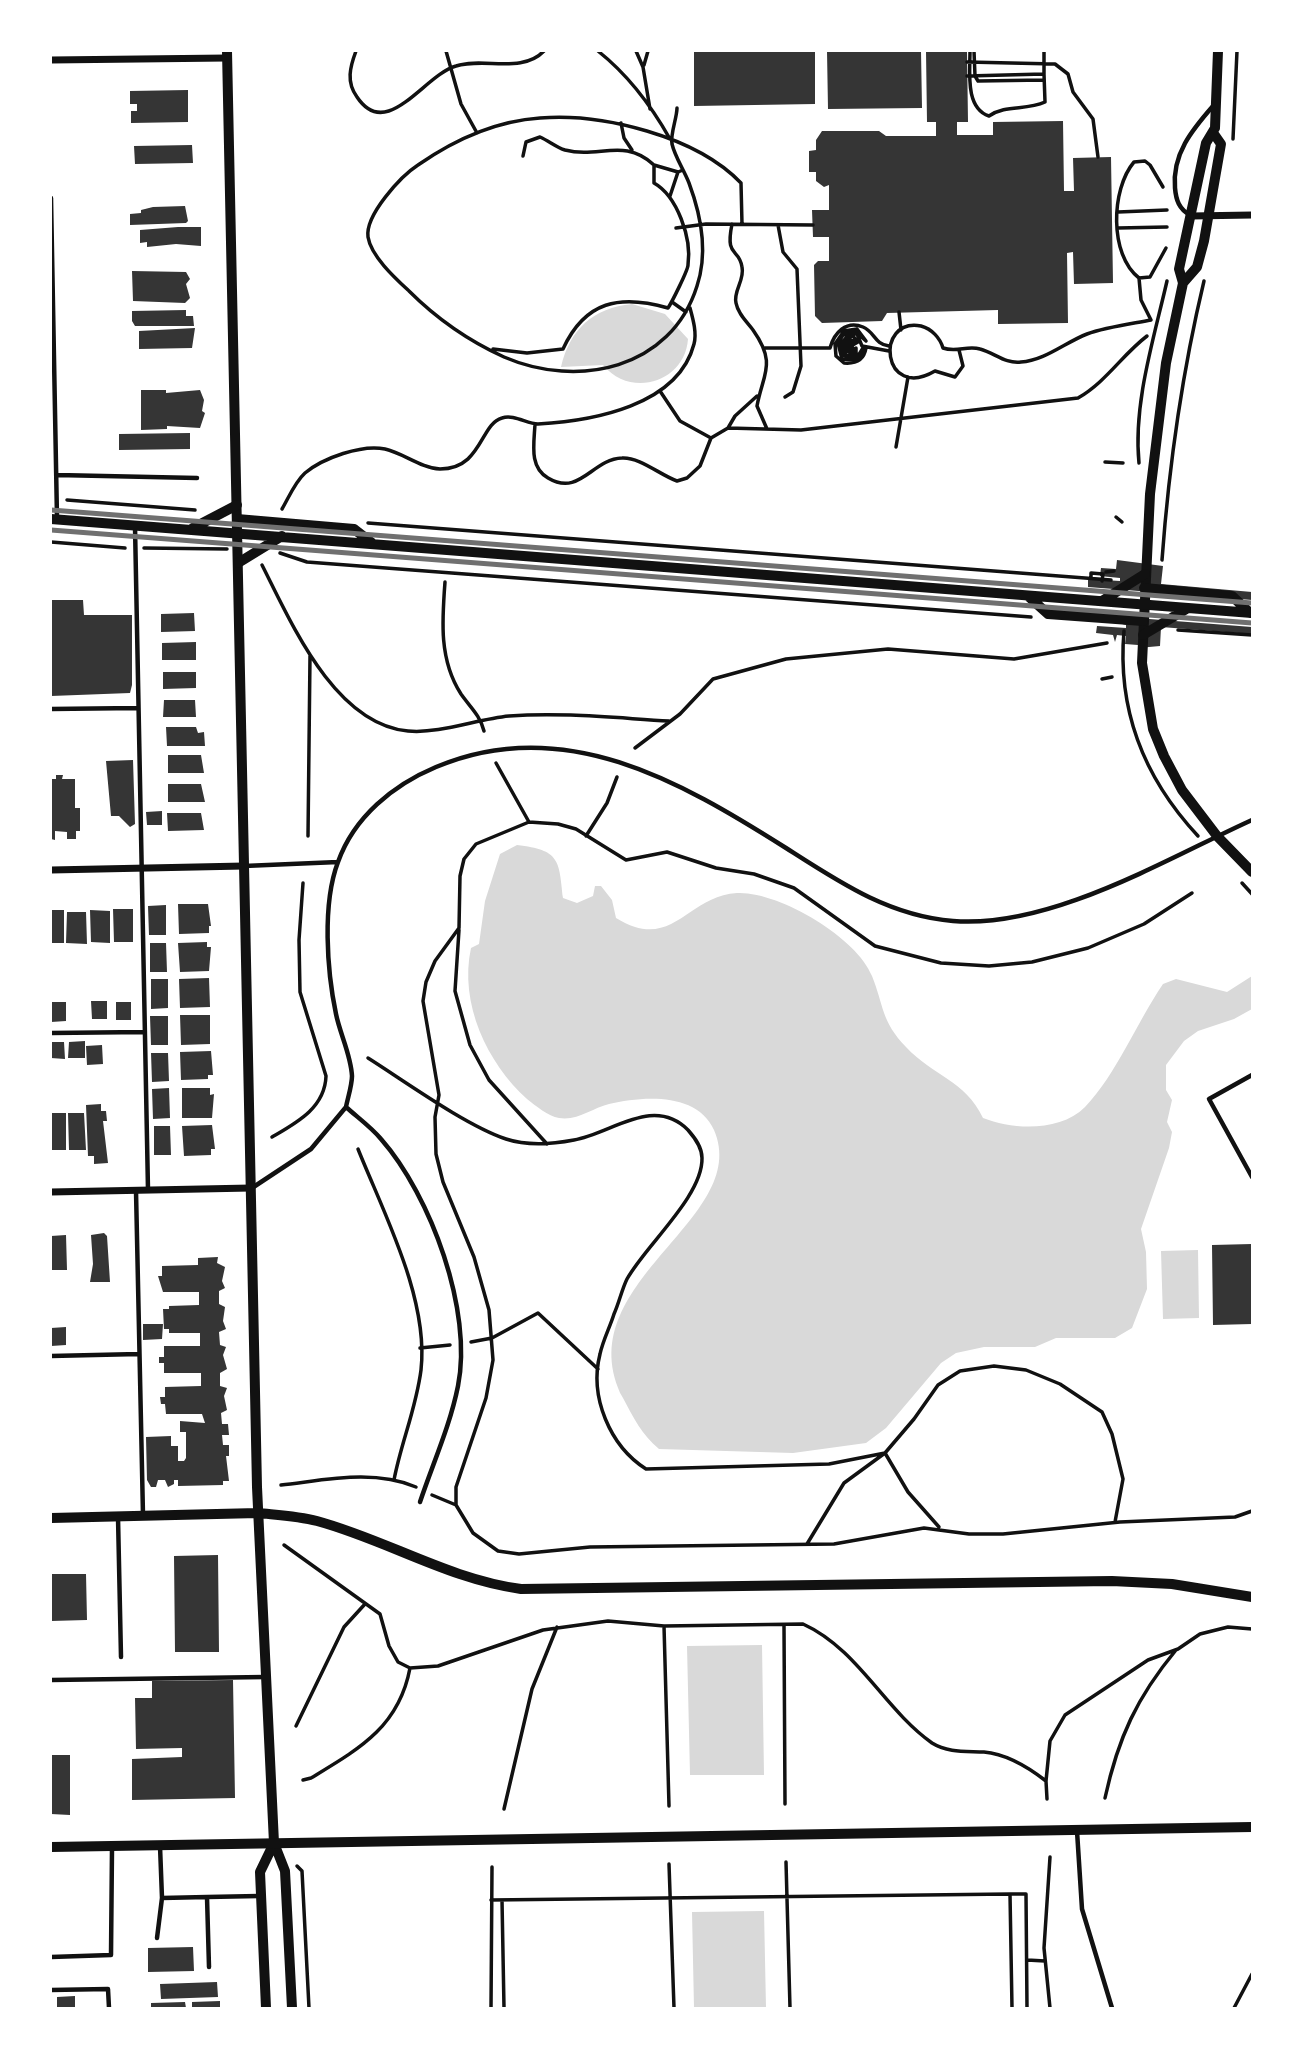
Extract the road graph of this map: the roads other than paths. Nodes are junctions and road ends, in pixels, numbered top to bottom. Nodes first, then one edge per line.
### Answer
1 (1218, 51) edge
2 (227, 54) edge
3 (51, 60) edge
4 (1219, 100) junction
5 (1214, 134) junction
6 (51, 198) edge
7 (1191, 215) junction
8 (1209, 215) junction
9 (1252, 215) edge
10 (1183, 283) junction
11 (52, 358) edge
12 (57, 475) junction
13 (197, 478) dead end
14 (237, 505) junction
15 (54, 519) edge
16 (237, 519) junction
17 (135, 525) junction
18 (192, 529) junction
19 (237, 533) junction
20 (282, 536) junction
21 (373, 544) junction
22 (238, 563) junction
23 (1145, 574) junction
24 (1144, 588) junction
25 (1028, 596) junction
26 (1102, 601) junction
27 (1144, 605) junction
28 (1188, 608) junction
29 (1251, 613) edge
30 (1143, 621) junction
31 (1143, 635) junction
32 (138, 708) junction
33 (51, 709) edge
34 (1252, 820) edge
35 (1217, 836) junction
36 (338, 862) junction
37 (244, 866) junction
38 (143, 868) junction
39 (51, 870) edge
40 (1252, 873) edge
41 (145, 1032) junction
42 (51, 1033) edge
43 (1252, 1075) edge
44 (345, 1107) junction
45 (1252, 1177) edge
46 (251, 1188) junction
47 (148, 1190) junction
48 (136, 1191) junction
49 (51, 1192) edge
50 (139, 1354) junction
51 (51, 1356) edge
52 (420, 1502) dead end
53 (258, 1513) junction
54 (118, 1516) junction
55 (143, 1516) junction
56 (51, 1518) edge
57 (1252, 1597) edge
58 (121, 1657) dead end
59 (266, 1677) junction
60 (51, 1680) edge
61 (1252, 1827) edge
62 (1077, 1830) junction
63 (274, 1843) junction
64 (160, 1845) junction
65 (112, 1846) junction
66 (51, 1847) edge
67 (261, 1896) junction
68 (208, 1897) junction
69 (162, 1898) junction
70 (157, 1938) dead end
71 (51, 1957) edge
72 (209, 1967) dead end
73 (51, 1990) edge
74 (109, 2008) edge
75 (266, 2008) edge
76 (292, 2008) edge
77 (1112, 2008) edge

1 - 4 street
2 - 3 street
2 - 14 street
4 - 5 street
4 - 7 lane
5 - 7 street
5 - 8 street
6 - 11 lane
7 - 8 street
7 - 10 street
8 - 9 street
8 - 10 street
10 - 23 street
11 - 12 lane
12 - 13 lane
12 - 15 lane
14 - 16 street
14 - 18 main road
15 - 17 main road
16 - 19 street
16 - 21 main road
17 - 18 main road
17 - 32 lane
18 - 19 main road
19 - 20 main road
19 - 22 street
20 - 21 main road
20 - 22 main road
21 - 25 main road
22 - 37 street
23 - 24 street
23 - 26 main road
24 - 27 street
24 - 29 main road
25 - 26 main road
25 - 30 main road
26 - 27 main road
27 - 28 main road
27 - 30 street
28 - 29 main road
28 - 31 main road
30 - 31 street
31 - 35 street
32 - 33 lane
32 - 38 lane
34 - 35 lane
35 - 36 lane
35 - 40 street
36 - 37 lane
36 - 44 lane
37 - 38 street
37 - 46 street
38 - 39 street
38 - 41 lane
41 - 42 lane
41 - 47 lane
43 - 45 lane
44 - 46 lane
44 - 52 lane
46 - 47 street
46 - 53 street
47 - 48 street
48 - 49 street
48 - 50 lane
50 - 51 lane
50 - 55 lane
53 - 55 street
53 - 57 street
53 - 59 street
54 - 55 street
54 - 56 street
54 - 58 lane
59 - 60 lane
59 - 63 street
61 - 62 main road
62 - 63 main road
62 - 77 lane
63 - 64 main road
63 - 67 street
63 - 76 street
64 - 65 main road
64 - 69 lane
65 - 66 main road
65 - 71 lane
67 - 68 lane
67 - 75 street
68 - 69 lane
68 - 72 lane
69 - 70 lane
73 - 74 lane

